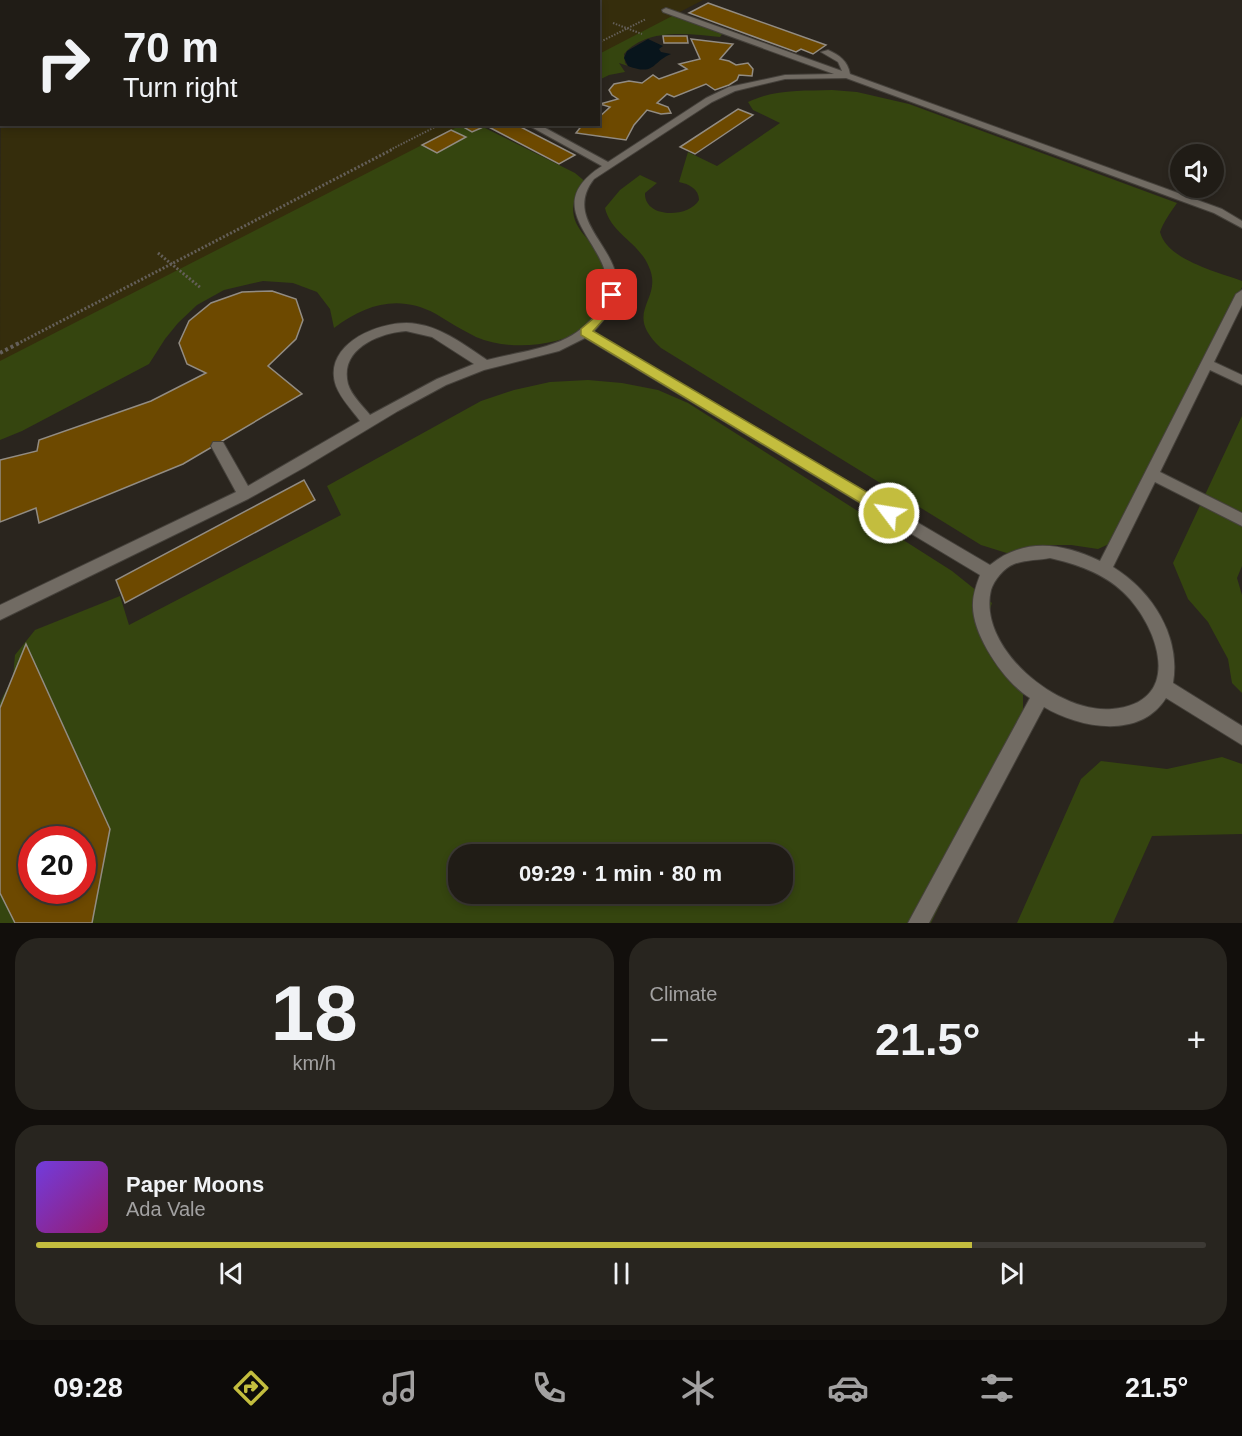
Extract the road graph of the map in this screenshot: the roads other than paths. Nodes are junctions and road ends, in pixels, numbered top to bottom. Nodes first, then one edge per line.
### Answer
1 (666, 10) road end
2 (825, 52) dead end
3 (846, 76) junction
4 (534, 126) edge
5 (607, 165) junction
6 (1242, 225) edge
7 (1242, 294) edge
8 (585, 332) junction
9 (484, 364) junction
10 (1207, 364) junction
11 (1242, 380) edge
12 (369, 423) junction
13 (218, 446) dead end
14 (1151, 474) junction
15 (245, 494) junction
16 (1242, 520) edge
17 (1104, 569) junction
18 (990, 573) junction
19 (0, 613) edge
20 (1164, 687) junction
21 (1040, 697) junction
22 (1242, 736) edge
23 (918, 923) edge

1 - 3 lane
2 - 3 lane
3 - 5 lane
3 - 6 lane
4 - 5 lane
5 - 8 lane
7 - 10 lane
8 - 9 lane
8 - 18 lane
9 - 12 lane
9 - 12 lane
10 - 11 lane
10 - 14 lane
12 - 15 lane
13 - 15 lane
14 - 16 lane
14 - 17 lane
15 - 19 lane
17 - 18 lane
17 - 20 lane
18 - 21 lane
20 - 21 lane
20 - 22 lane
21 - 23 lane

